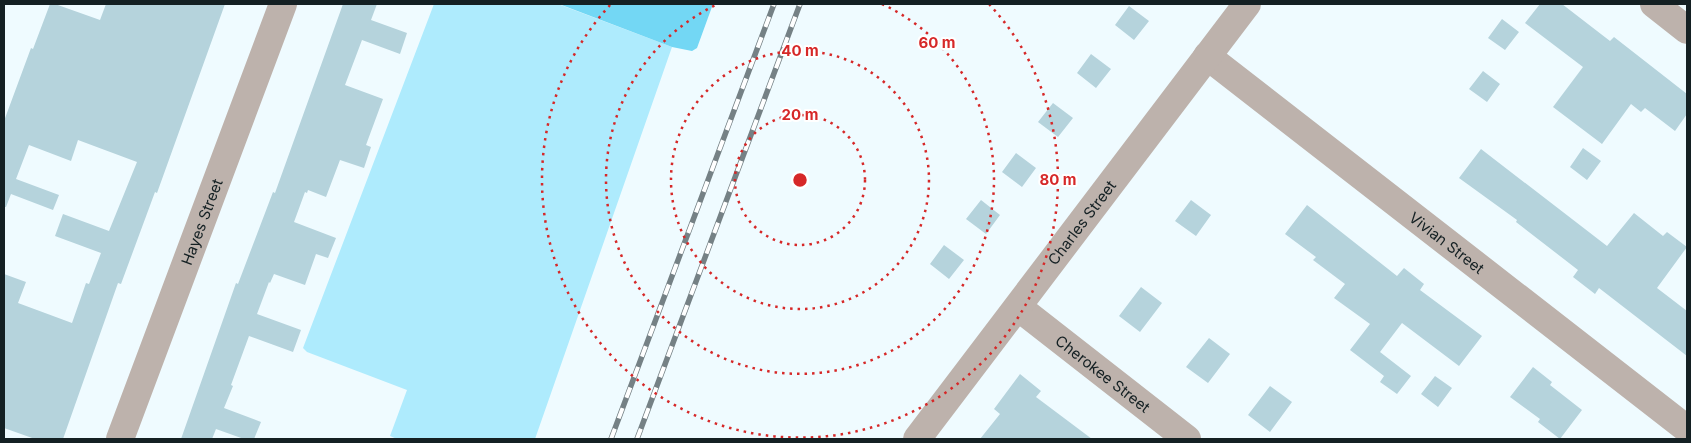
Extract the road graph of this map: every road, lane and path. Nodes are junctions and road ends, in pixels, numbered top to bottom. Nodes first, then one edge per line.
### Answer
1 (283, 4) edge
2 (1247, 4) edge
3 (1654, 4) edge
4 (1687, 30) edge
5 (1207, 56) junction
6 (1018, 307) junction
7 (1687, 429) edge
8 (120, 439) edge
9 (917, 439) edge
10 (1188, 439) edge

1 - 8 street, Hayes Street
2 - 5 street, Charles Street
3 - 4 street
5 - 6 street, Charles Street
5 - 7 street, Vivian Street
6 - 9 street, Charles Street
6 - 10 street, Cherokee Street

